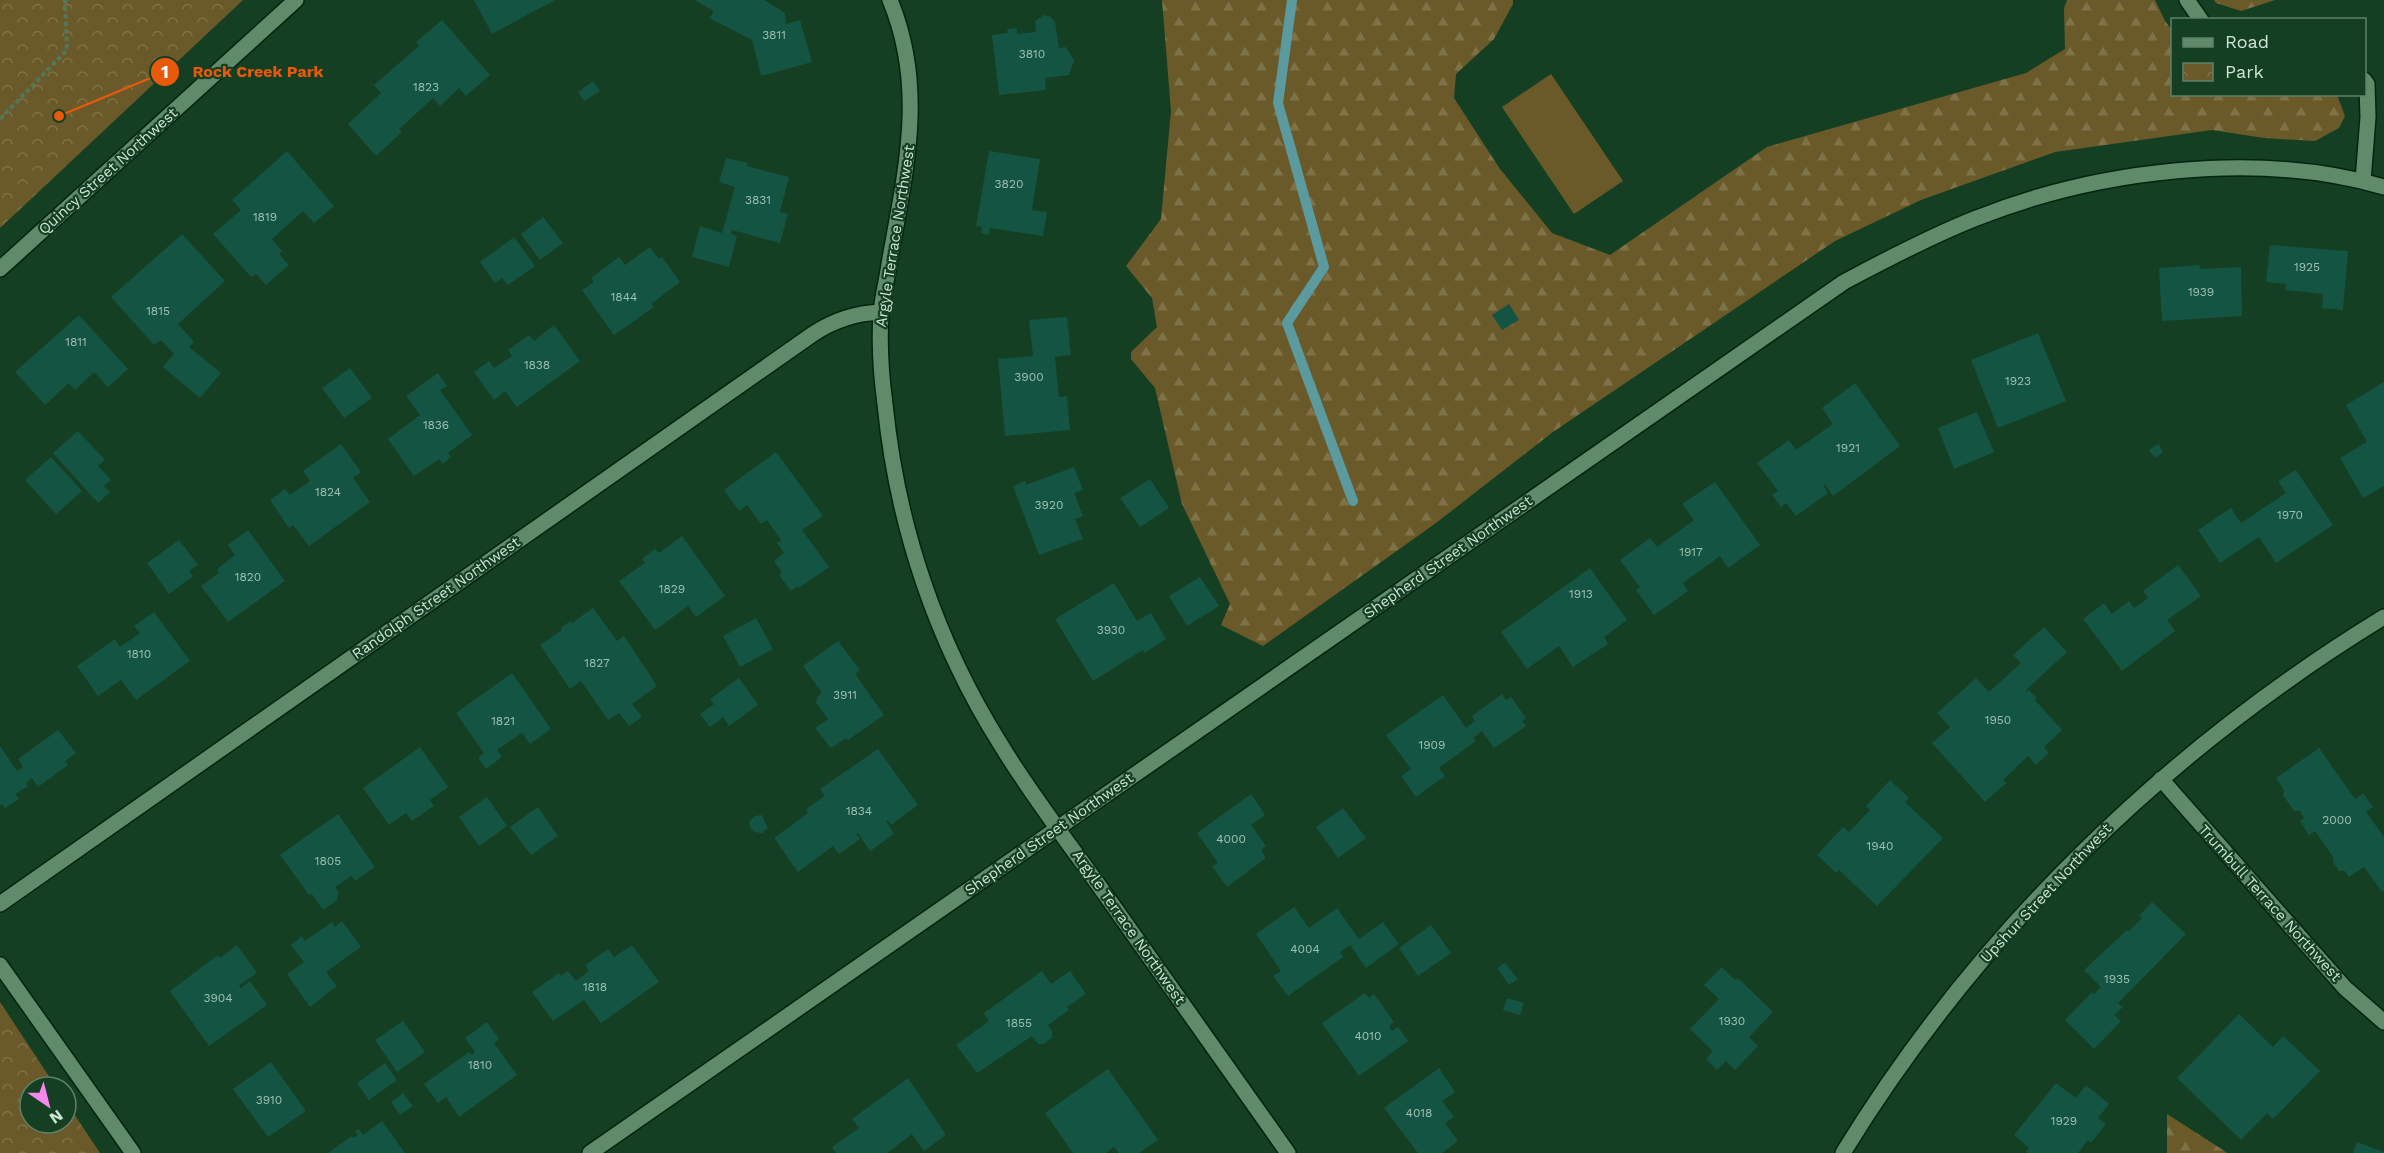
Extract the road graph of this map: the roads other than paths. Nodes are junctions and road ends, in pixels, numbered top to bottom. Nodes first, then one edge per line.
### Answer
1 (296, 0) edge
2 (890, 0) edge
3 (2187, 0) edge
4 (2200, 18) edge
5 (2366, 83) edge
6 (2363, 181) junction
7 (2384, 187) edge
8 (0, 269) edge
9 (881, 312) junction
10 (2384, 617) edge
11 (2161, 779) junction
12 (1058, 828) junction
13 (0, 904) edge
14 (0, 964) edge
15 (2384, 1022) edge
16 (133, 1153) edge
17 (590, 1153) edge
18 (1288, 1153) edge
19 (1843, 1153) edge

1 - 8 street, Quincy Street Northwest
2 - 9 street, Argyle Terrace Northwest
3 - 4 street
5 - 6 street
6 - 7 street, Shepherd Street Northwest
6 - 12 street, Shepherd Street Northwest
9 - 12 street, Argyle Terrace Northwest
9 - 13 street, Randolph Street Northwest
10 - 11 street, Upshur Street Northwest
11 - 15 street, Trumbull Terrace Northwest
11 - 19 street, Upshur Street Northwest
12 - 17 street, Shepherd Street Northwest
12 - 18 street, Argyle Terrace Northwest
14 - 16 street

